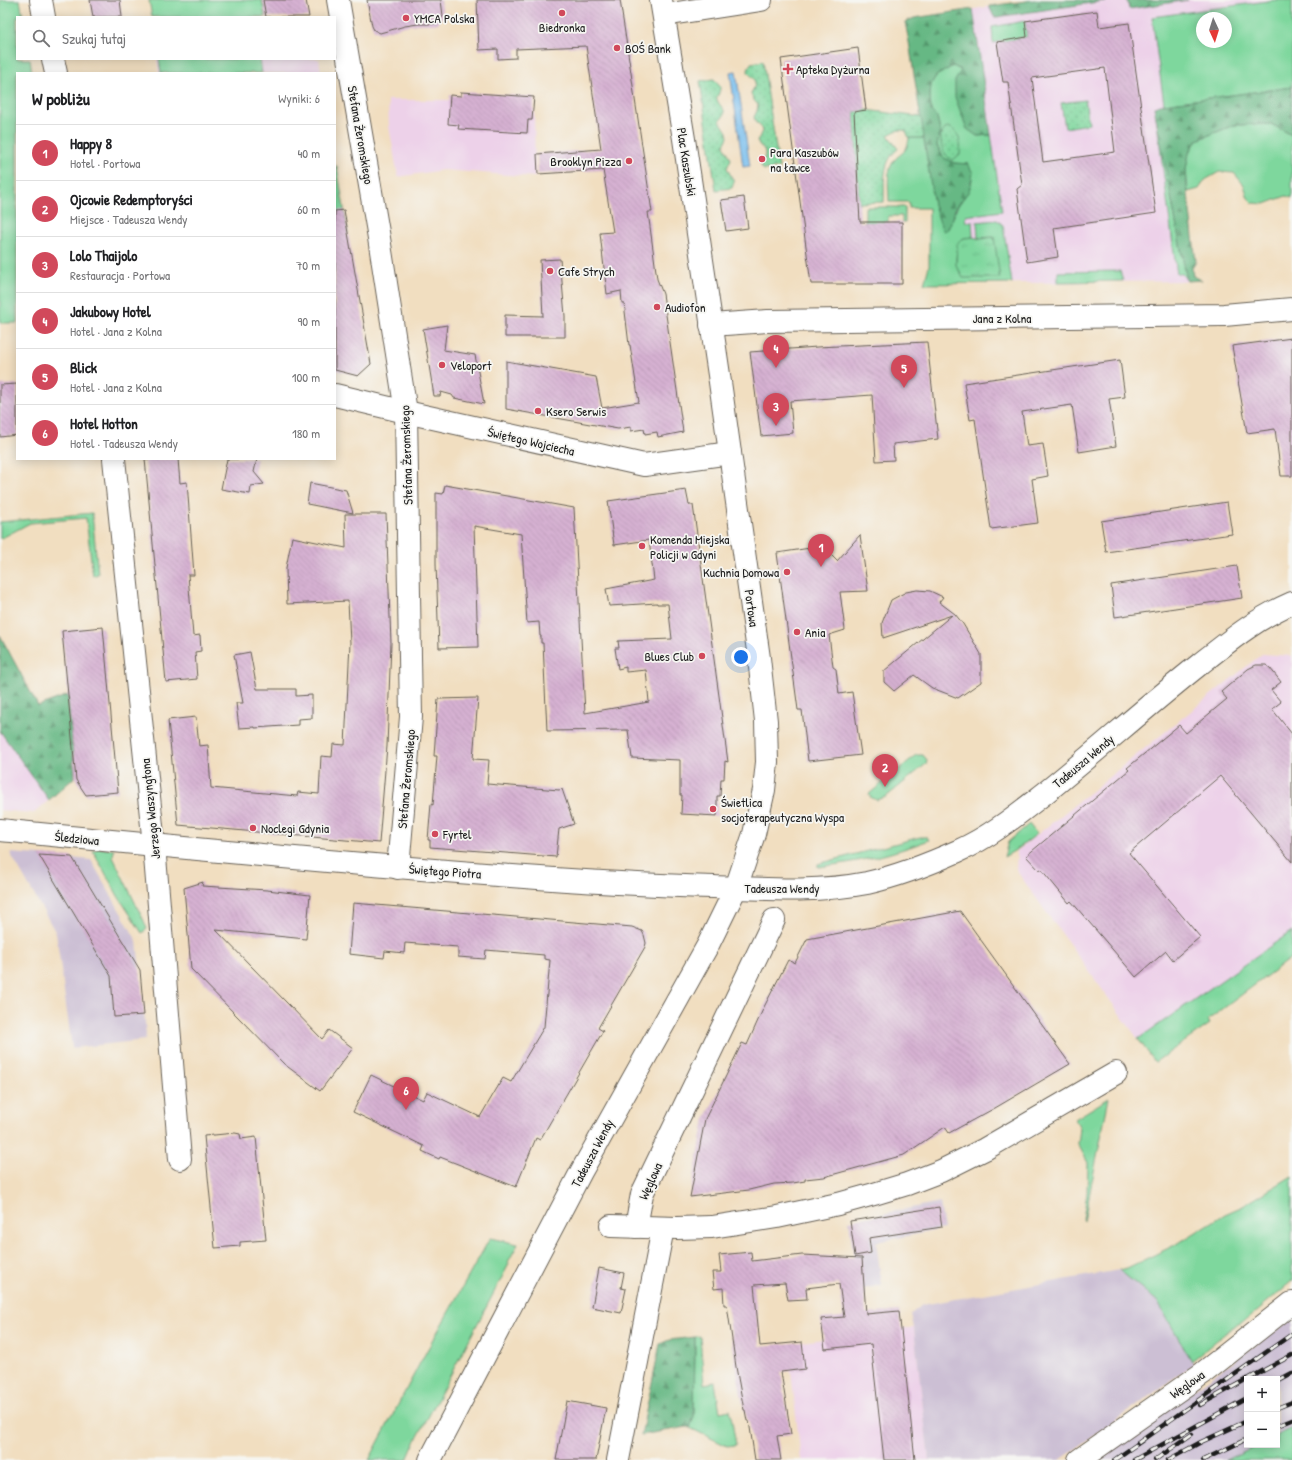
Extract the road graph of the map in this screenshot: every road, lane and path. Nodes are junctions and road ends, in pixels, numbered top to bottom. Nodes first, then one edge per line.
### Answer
1 (41, 0) edge
2 (338, 0) edge
3 (761, 0) edge
4 (662, 7) edge
5 (44, 16) edge
6 (53, 60) edge
7 (56, 72) edge
8 (1292, 308) edge
9 (712, 325) junction
10 (336, 395) edge
11 (406, 412) junction
12 (730, 453) junction
13 (114, 460) edge
14 (1292, 603) edge
15 (0, 830) edge
16 (154, 845) junction
17 (398, 868) junction
18 (736, 888) junction
19 (774, 920) dead end
20 (1116, 1073) dead end
21 (180, 1159) dead end
22 (611, 1226) dead end
23 (636, 1227) junction
24 (661, 1238) junction
25 (1292, 1303) edge
26 (430, 1460) edge
27 (618, 1460) edge
28 (1079, 1460) edge

1 - 5 street
2 - 11 street, Stefana Żeromskiego
3 - 4 street
4 - 9 street, Plac Kaszubski
6 - 7 street
8 - 9 street, Jana z Kolna
9 - 12 street, Portowa
10 - 11 street, Świętego Wojciecha
11 - 12 street, Świętego Wojciecha
11 - 17 street, Stefana Żeromskiego
12 - 18 street, Portowa
13 - 16 street, Jerzego Waszyngtona
14 - 18 street, Tadeusza Wendy
15 - 16 street, Śledziowa
16 - 17 street, Świętego Piotra
16 - 21 street, Jerzego Waszyngtona
17 - 18 street, Świętego Piotra
18 - 26 street, Tadeusza Wendy
19 - 23 street, Węglowa
20 - 24 street
22 - 23 street
23 - 24 street
24 - 27 street
25 - 28 street, Węglowa

